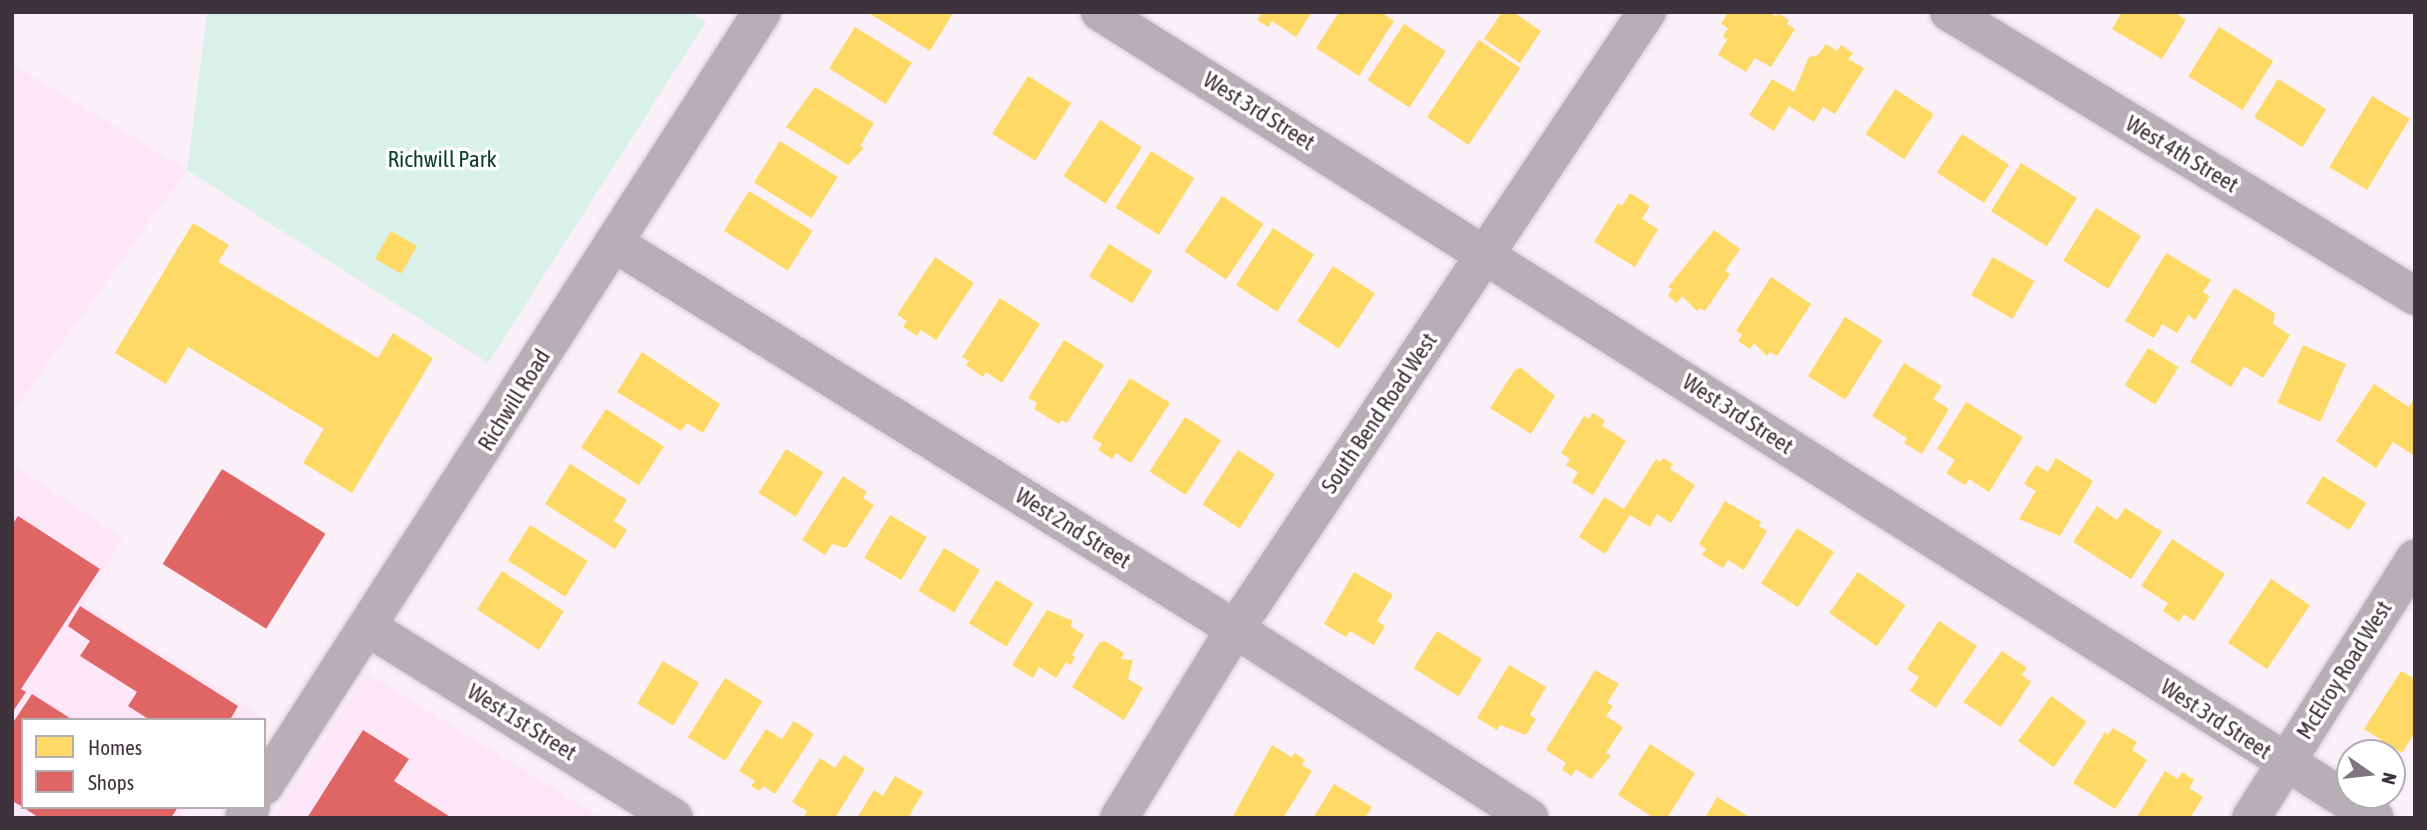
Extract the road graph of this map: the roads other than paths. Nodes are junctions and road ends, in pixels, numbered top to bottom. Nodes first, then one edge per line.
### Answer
1 (762, 12) edge
2 (1100, 12) edge
3 (1647, 12) edge
4 (1949, 12) edge
5 (614, 243) junction
6 (1486, 252) junction
7 (2415, 296) edge
8 (2415, 559) edge
9 (369, 628) junction
10 (1235, 629) junction
11 (2286, 763) junction
12 (266, 783) edge
13 (674, 818) edge
14 (1119, 818) edge
15 (1529, 818) edge
16 (2251, 818) edge
17 (2375, 818) edge

1 - 5 street, Richwill Road
2 - 6 street, West 3rd Street
3 - 6 street, South Bend Road West
4 - 7 street, West 4th Street
5 - 9 street, Richwill Road
5 - 10 street, West 2nd Street
6 - 10 street, South Bend Road West
6 - 11 street, West 3rd Street
8 - 11 street, McElroy Road West
9 - 12 street, Richwill Road
9 - 13 street, West 1st Street
10 - 14 street, South Bend Road West
10 - 15 street, West 2nd Street
11 - 16 street, McElroy Road West
11 - 17 street, West 3rd Street

